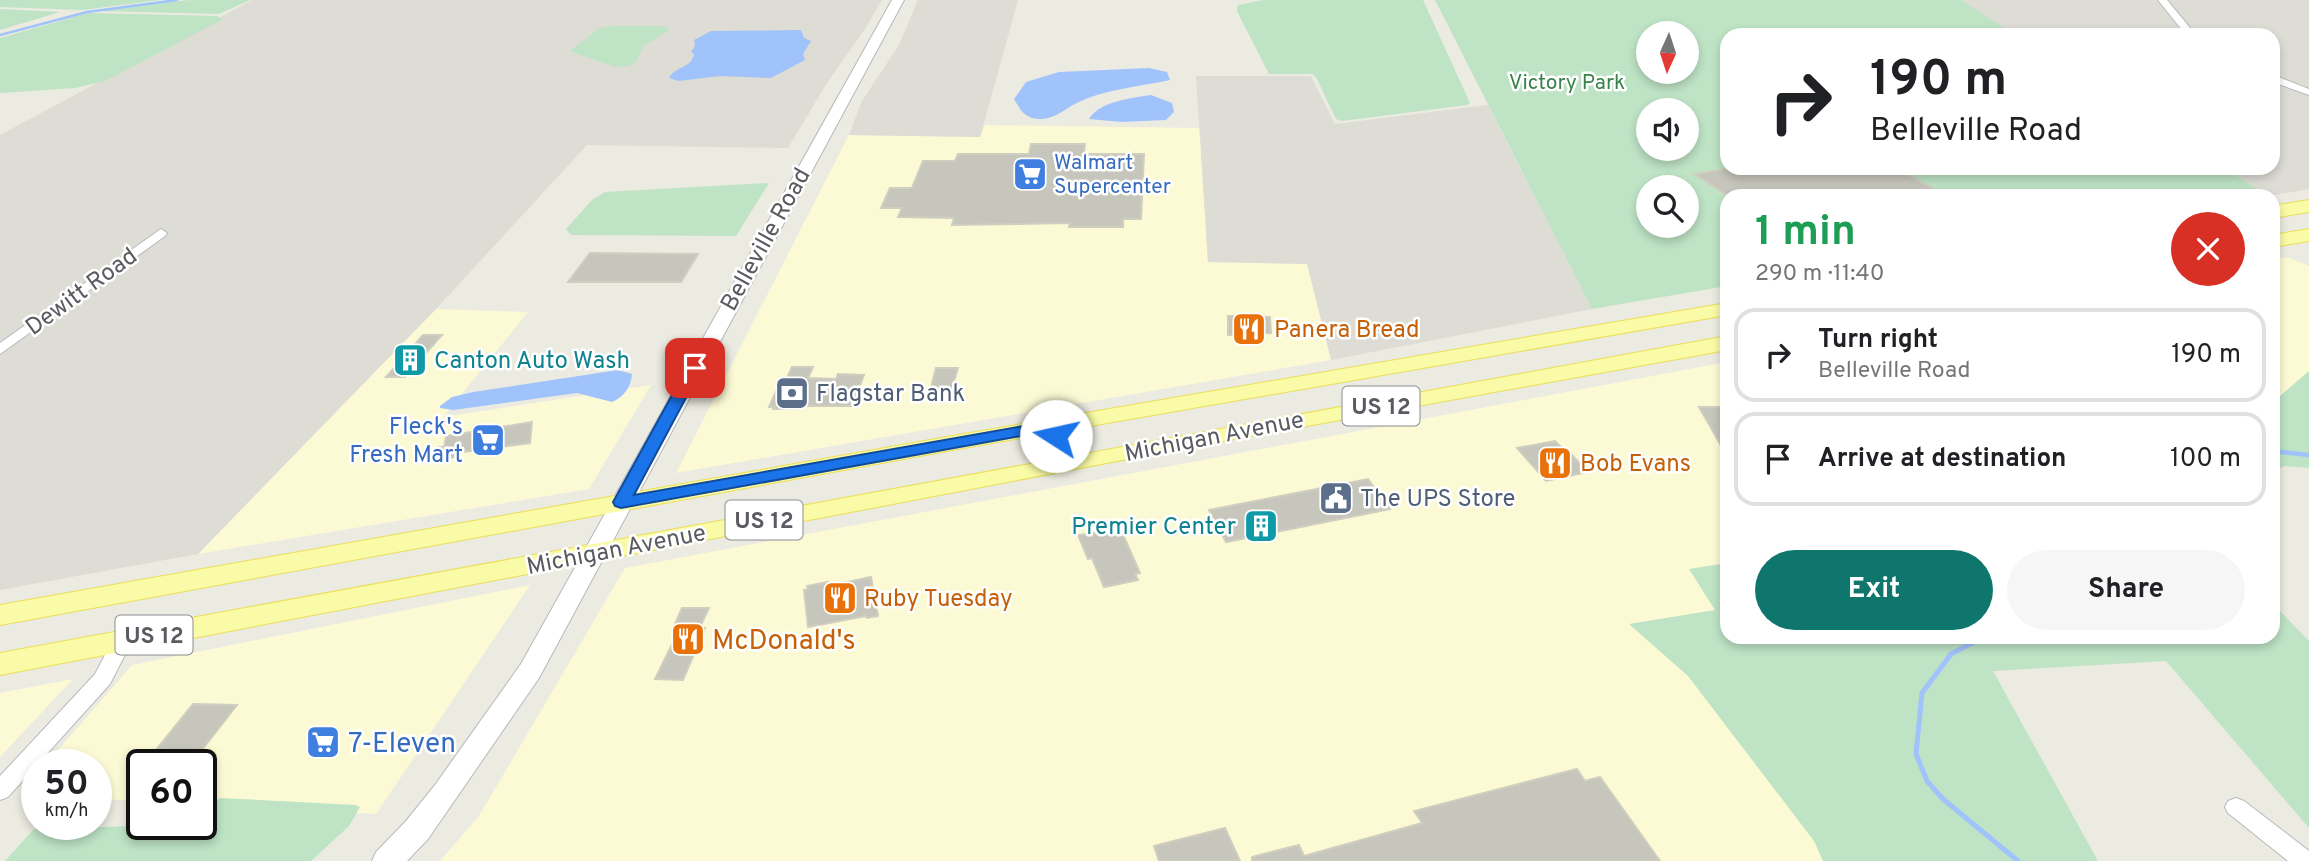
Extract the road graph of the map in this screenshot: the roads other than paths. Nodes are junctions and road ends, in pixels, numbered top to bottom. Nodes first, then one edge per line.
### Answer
1 (898, 0) edge
2 (2162, 0) edge
3 (2183, 28) edge
4 (2280, 77) edge
5 (2280, 78) edge
6 (2309, 84) edge
7 (2309, 92) edge
8 (2309, 206) edge
9 (2280, 211) edge
10 (161, 233) dead end
11 (2309, 235) edge
12 (2280, 240) edge
13 (1720, 310) edge
14 (1720, 344) edge
15 (0, 350) edge
16 (1210, 400) junction
17 (1040, 428) junction
18 (1185, 440) junction
19 (1035, 470) junction
20 (621, 502) junction
21 (594, 553) junction
22 (0, 615) edge
23 (122, 641) junction
24 (0, 664) edge
25 (0, 791) edge
26 (2236, 807) dead end
27 (387, 861) edge
28 (2305, 861) edge

1 - 20 main road, Belleville Road
2 - 3 street
4 - 6 street
5 - 7 street
8 - 9 main road
10 - 15 street, Dewitt Road
11 - 12 main road
13 - 16 main road, Michigan Avenue / US 12
14 - 18 main road, Michigan Avenue / US 12
16 - 17 main road, Michigan Avenue / US 12
16 - 18 main road
17 - 19 main road
17 - 20 main road, Michigan Avenue / US 12
18 - 19 main road, Michigan Avenue / US 12
19 - 21 main road, Michigan Avenue / US 12
20 - 21 main road, Belleville Road
20 - 22 main road, Michigan Avenue / US 12
21 - 23 main road, Michigan Avenue / US 12
21 - 27 main road, Belleville Road
23 - 24 main road, Michigan Avenue / US 12
23 - 25 street
26 - 28 street

